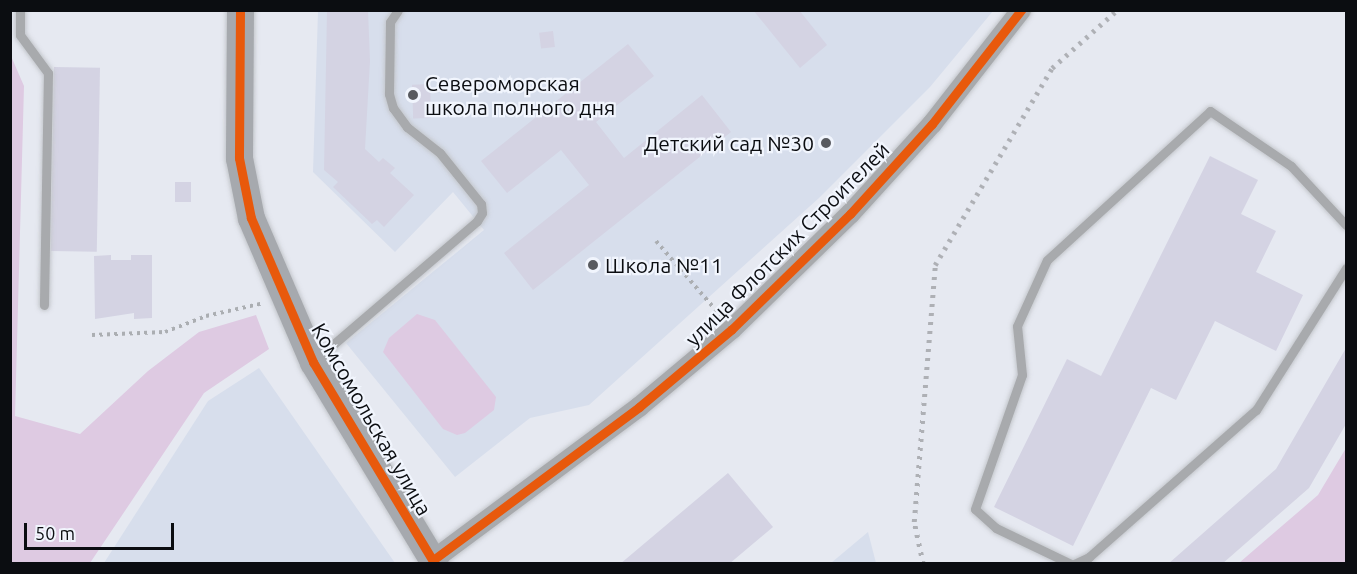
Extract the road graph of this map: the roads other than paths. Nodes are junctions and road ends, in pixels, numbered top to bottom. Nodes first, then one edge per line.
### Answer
1 (20, 10) edge
2 (240, 10) edge
3 (398, 10) edge
4 (1021, 10) edge
5 (1347, 225) edge
6 (1347, 268) edge
7 (44, 305) dead end
8 (313, 362) junction
9 (434, 562) edge
10 (1073, 564) edge

1 - 7 lane
2 - 8 street, Комсомольская улица
3 - 8 lane
4 - 9 street, улица Флотских Строителей
5 - 10 lane
6 - 10 lane
8 - 9 street, Комсомольская улица

